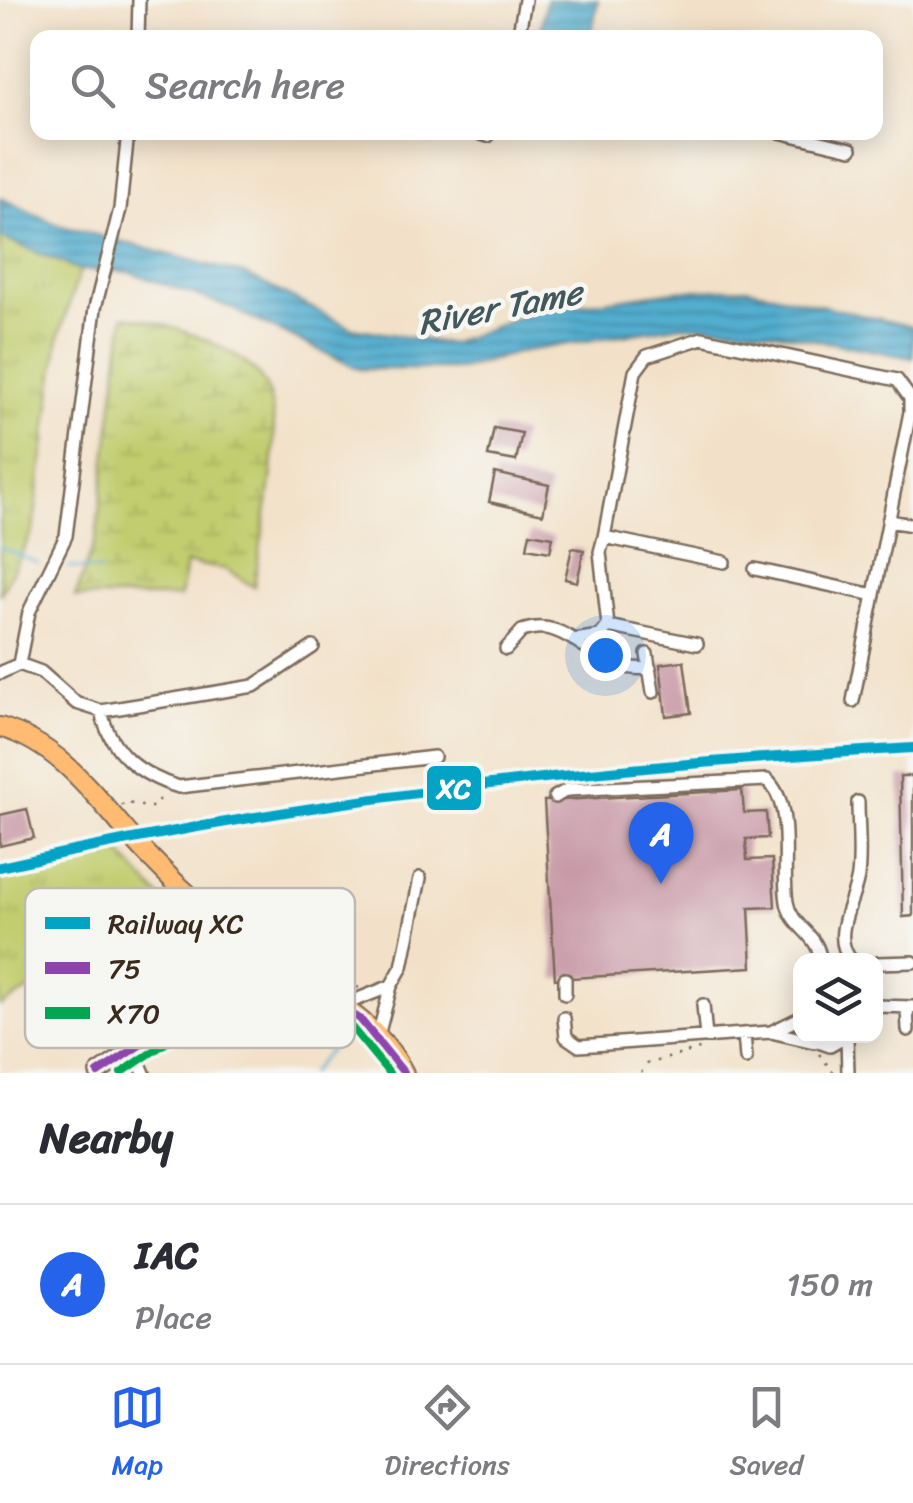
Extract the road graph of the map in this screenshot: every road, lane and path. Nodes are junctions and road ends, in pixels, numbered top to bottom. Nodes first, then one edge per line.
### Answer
1 (139, 0) edge
2 (526, 0) edge
3 (138, 30) edge
4 (520, 30) edge
5 (127, 140) edge
6 (813, 140) edge
7 (851, 149) dead end
8 (888, 520) junction
9 (913, 526) edge
10 (604, 537) junction
11 (724, 562) dead end
12 (755, 569) dead end
13 (874, 595) junction
14 (608, 626) junction
15 (574, 640) junction
16 (697, 644) dead end
17 (313, 646) dead end
18 (506, 649) dead end
19 (648, 654) dead end
20 (20, 664) junction
21 (650, 668) junction
22 (0, 674) edge
23 (653, 692) dead end
24 (853, 701) dead end
25 (102, 712) junction
26 (0, 716) edge
27 (8, 730) edge
28 (434, 758) dead end
29 (170, 784) junction
30 (555, 797) dead end
31 (858, 802) dead end
32 (118, 811) junction
33 (420, 878) dead end
34 (185, 888) edge
35 (819, 953) edge
36 (845, 953) edge
37 (913, 962) edge
38 (883, 963) edge
39 (564, 980) dead end
40 (391, 986) junction
41 (565, 994) dead end
42 (355, 1000) edge
43 (703, 1005) dead end
44 (883, 1007) edge
45 (910, 1007) edge
46 (355, 1016) edge
47 (564, 1018) dead end
48 (793, 1021) edge
49 (908, 1030) dead end
50 (770, 1032) junction
51 (744, 1034) junction
52 (378, 1036) junction
53 (706, 1037) junction
54 (793, 1037) edge
55 (817, 1043) edge
56 (847, 1043) edge
57 (137, 1048) edge
58 (134, 1050) junction
59 (746, 1058) dead end
60 (98, 1073) edge
61 (144, 1073) edge
62 (404, 1073) edge
63 (846, 1073) edge

1 - 3 street
2 - 4 street
5 - 20 street
6 - 7 street
8 - 9 street
8 - 10 street
8 - 13 street
10 - 11 street
10 - 14 street
12 - 13 street
13 - 24 street
14 - 15 street
14 - 16 street
15 - 18 street
15 - 21 street
17 - 25 street
19 - 21 street
20 - 22 street
20 - 25 street
21 - 23 street
25 - 29 street
26 - 27 street
27 - 32 highway
28 - 29 street
29 - 32 path
30 - 35 street
31 - 36 street
32 - 34 highway
33 - 40 street
37 - 38 street
39 - 41 street
40 - 42 street
40 - 52 street
43 - 53 street
44 - 45 street
45 - 49 street
46 - 52 highway
47 - 53 street
48 - 50 street
50 - 51 street
50 - 54 street
51 - 53 street
51 - 59 street
52 - 62 highway
55 - 63 street
56 - 63 street
57 - 58 main road
58 - 60 main road
58 - 61 street

